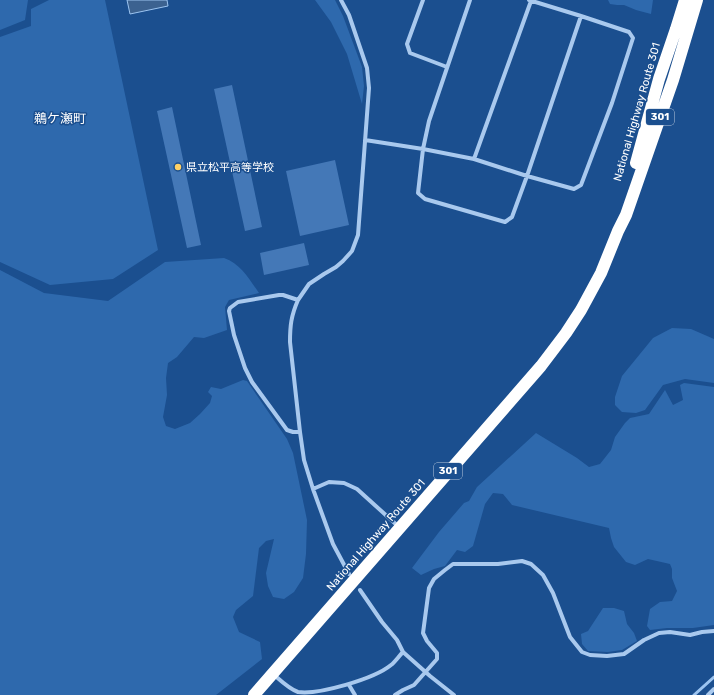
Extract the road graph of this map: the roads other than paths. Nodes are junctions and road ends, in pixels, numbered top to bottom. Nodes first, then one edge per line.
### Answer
1 (341, 0) edge
2 (423, 0) edge
3 (470, 0) edge
4 (530, 0) edge
5 (685, 0) edge
6 (697, 0) edge
7 (581, 16) junction
8 (447, 67) junction
9 (365, 140) junction
10 (423, 149) junction
11 (474, 159) junction
12 (527, 176) junction
13 (618, 231) junction
14 (298, 300) junction
15 (300, 432) junction
16 (313, 489) junction
17 (399, 528) junction
18 (349, 574) dead end
19 (360, 590) dead end
20 (714, 631) edge
21 (403, 652) junction
22 (273, 674) junction
23 (350, 685) junction
24 (714, 689) edge
25 (254, 695) edge
26 (355, 695) edge
27 (395, 695) edge
28 (454, 695) edge
29 (708, 695) edge

1 - 9 street
2 - 8 street
3 - 8 street
4 - 7 street
4 - 11 street
5 - 13 highway, National Highway Route 301 / 301
6 - 13 highway, National Highway Route 301 / 301
7 - 12 street
7 - 12 street
8 - 10 street
9 - 10 street
9 - 14 street
10 - 11 street
10 - 12 street
11 - 12 street
13 - 17 highway, National Highway Route 301 / 301
14 - 15 street
14 - 15 street
15 - 16 street
16 - 17 street
16 - 18 street
17 - 22 highway, National Highway Route 301 / 301
19 - 21 street
20 - 27 street
21 - 23 street
21 - 28 street
22 - 23 street
22 - 25 highway, National Highway Route 301 / 301
23 - 26 street
24 - 29 street

